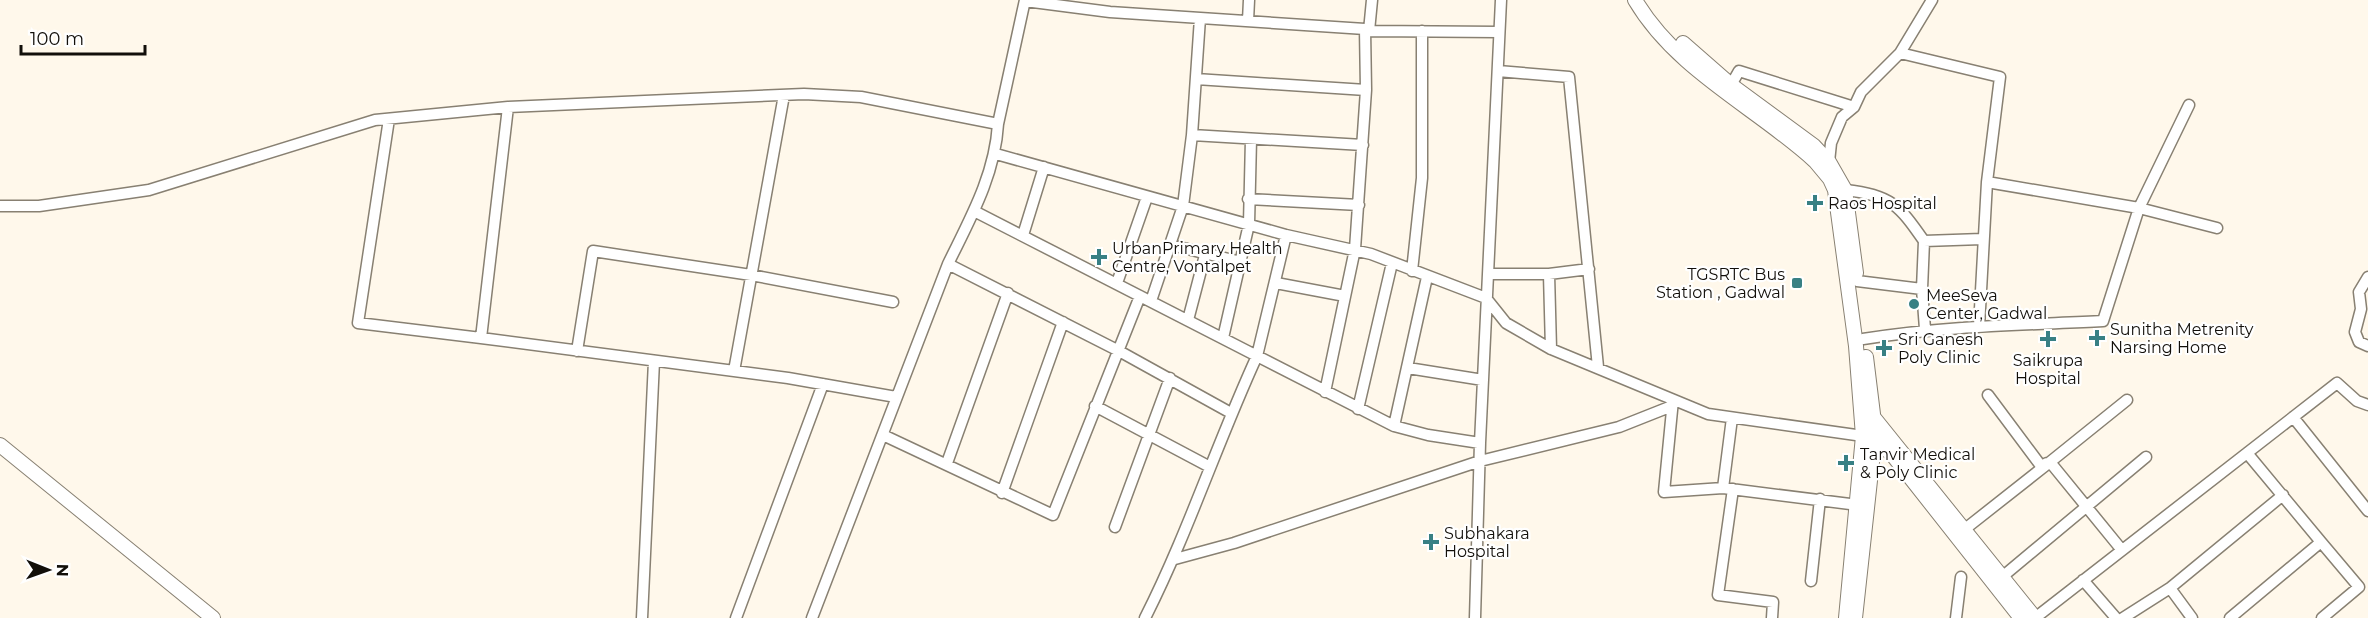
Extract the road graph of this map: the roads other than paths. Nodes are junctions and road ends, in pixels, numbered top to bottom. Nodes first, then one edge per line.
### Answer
1 (1250, 0) edge
2 (1372, 0) edge
3 (1501, 0) edge
4 (1635, 0) edge
5 (1646, 0) edge
6 (1932, 0) edge
7 (1025, 1) edge
8 (1200, 18) junction
9 (1248, 21) junction
10 (1367, 30) junction
11 (1422, 31) junction
12 (1499, 32) junction
13 (1900, 53) junction
14 (1498, 71) junction
15 (1196, 79) junction
16 (1731, 85) junction
17 (1366, 90) junction
18 (784, 94) junction
19 (2189, 105) dead end
20 (508, 107) junction
21 (1854, 107) junction
22 (389, 119) junction
23 (998, 124) junction
24 (1192, 135) junction
25 (1251, 139) junction
26 (1363, 145) junction
27 (996, 154) junction
28 (1829, 162) junction
29 (1044, 167) junction
30 (1987, 182) junction
31 (1845, 190) junction
32 (1147, 197) junction
33 (1248, 199) junction
34 (1359, 205) junction
35 (0, 206) edge
36 (1183, 206) junction
37 (2139, 208) junction
38 (974, 211) junction
39 (1249, 224) junction
40 (2217, 228) dead end
41 (1023, 235) junction
42 (1286, 235) junction
43 (1982, 239) junction
44 (1924, 241) junction
45 (1171, 245) junction
46 (1355, 249) junction
47 (1205, 255) junction
48 (1240, 262) junction
49 (1392, 263) junction
50 (948, 264) junction
51 (1589, 269) junction
52 (1412, 271) junction
53 (1488, 274) junction
54 (1549, 274) junction
55 (751, 275) junction
56 (1427, 277) junction
57 (2368, 277) edge
58 (1857, 281) junction
59 (1117, 283) junction
60 (1276, 283) junction
61 (1922, 289) junction
62 (2364, 292) edge
63 (1008, 293) junction
64 (1140, 296) junction
65 (1345, 296) junction
66 (1486, 298) junction
67 (1151, 301) junction
68 (893, 302) dead end
69 (1188, 320) junction
70 (1063, 322) junction
71 (1979, 327) junction
72 (1925, 329) junction
73 (481, 338) junction
74 (1223, 338) junction
75 (1863, 339) junction
76 (2368, 346) edge
77 (1551, 349) junction
78 (577, 351) junction
79 (1119, 351) junction
80 (1257, 356) junction
81 (654, 361) junction
82 (1598, 367) junction
83 (1408, 368) junction
84 (734, 371) junction
85 (1170, 378) junction
86 (1483, 380) junction
87 (823, 384) junction
88 (1325, 392) junction
89 (1988, 395) dead end
90 (896, 397) junction
91 (2127, 400) dead end
92 (1673, 403) junction
93 (2368, 405) edge
94 (1095, 406) junction
95 (1358, 409) junction
96 (1868, 412) junction
97 (1231, 413) junction
98 (2293, 417) junction
99 (1732, 418) junction
100 (1394, 426) junction
101 (883, 435) junction
102 (1150, 437) junction
103 (1868, 437) junction
104 (1480, 443) junction
105 (0, 445) edge
106 (2247, 453) junction
107 (2146, 457) dead end
108 (1480, 461) junction
109 (2050, 462) junction
110 (947, 463) junction
111 (1210, 467) junction
112 (1728, 488) junction
113 (1002, 493) junction
114 (2283, 495) junction
115 (1820, 499) junction
116 (2087, 504) junction
117 (1858, 505) junction
118 (2368, 511) edge
119 (1115, 527) dead end
120 (1965, 529) junction
121 (2321, 542) junction
122 (2121, 549) junction
123 (1175, 559) junction
124 (1961, 577) dead end
125 (2002, 577) junction
126 (2083, 580) junction
127 (1811, 581) dead end
128 (2170, 588) junction
129 (213, 618) edge
130 (642, 618) edge
131 (736, 618) edge
132 (812, 618) edge
133 (1145, 618) edge
134 (1475, 618) edge
135 (1772, 618) edge
136 (1846, 618) edge
137 (1855, 618) edge
138 (1956, 618) edge
139 (2021, 618) edge
140 (2035, 618) edge
141 (2116, 618) edge
142 (2123, 618) edge
143 (2192, 618) edge
144 (2230, 618) edge
145 (2322, 618) edge

1 - 9 street
2 - 10 street
3 - 12 street
4 - 96 main road
5 - 16 main road
6 - 13 street
7 - 8 street
7 - 23 street
8 - 9 street
8 - 15 street
9 - 10 street
10 - 11 street
10 - 17 street
11 - 12 street
11 - 52 street
12 - 14 street
13 - 21 street
13 - 30 street
14 - 51 street
14 - 53 street
15 - 17 street
15 - 24 street
16 - 21 street
16 - 28 main road
17 - 26 street
18 - 20 street
18 - 23 street
18 - 55 street
19 - 37 street
20 - 22 street
20 - 73 street
21 - 28 street
22 - 35 street
22 - 73 street
23 - 27 street
24 - 25 street
24 - 36 street
25 - 26 street
25 - 33 street
26 - 34 street
27 - 29 street
27 - 38 street
28 - 31 main road
29 - 32 street
29 - 41 street
30 - 37 street
30 - 43 street
31 - 44 street
31 - 58 main road
32 - 36 street
32 - 59 street
33 - 34 street
33 - 39 street
34 - 46 street
36 - 39 street
36 - 45 street
37 - 40 street
37 - 71 street
38 - 41 street
38 - 50 street
39 - 42 street
39 - 48 street
41 - 59 street
42 - 46 street
42 - 60 street
43 - 44 street
43 - 71 street
44 - 61 street
45 - 47 street
45 - 67 street
46 - 49 street
46 - 65 street
47 - 48 street
47 - 69 street
48 - 74 street
49 - 52 street
49 - 95 street
50 - 63 street
50 - 90 street
51 - 54 street
51 - 82 street
52 - 56 street
53 - 54 street
53 - 66 street
54 - 77 street
55 - 68 street
55 - 78 street
55 - 84 street
56 - 66 street
56 - 83 street
57 - 62 street
58 - 61 street
58 - 75 main road
59 - 64 street
60 - 65 street
60 - 80 street
61 - 72 street
62 - 76 street
63 - 70 street
63 - 110 street
64 - 67 street
64 - 79 street
65 - 88 street
66 - 77 street
66 - 86 street
67 - 69 street
69 - 74 street
70 - 79 street
70 - 113 street
71 - 72 street
72 - 75 street
73 - 78 street
74 - 80 street
75 - 96 main road
77 - 82 street
78 - 81 street
79 - 85 street
79 - 94 street
80 - 88 street
80 - 97 street
81 - 84 street
81 - 130 street
82 - 92 street
83 - 86 street
83 - 100 street
84 - 87 street
85 - 97 street
85 - 102 street
86 - 104 street
87 - 90 street
87 - 131 street
88 - 95 street
89 - 109 street
90 - 101 street
91 - 109 street
92 - 99 street
92 - 108 street
92 - 112 street
93 - 98 street
94 - 102 street
94 - 113 street
95 - 100 street
96 - 103 main road
96 - 120 main road
97 - 111 street
98 - 106 street
98 - 118 street
99 - 103 street
99 - 112 street
100 - 104 street
101 - 110 street
101 - 132 street
102 - 111 street
102 - 119 street
103 - 117 main road
103 - 137 main road
103 - 139 main road
104 - 108 street
105 - 129 main road
106 - 114 street
106 - 122 street
107 - 116 street
108 - 123 street
108 - 134 street
109 - 116 street
109 - 120 street
110 - 113 street
111 - 123 street
112 - 115 street
112 - 135 street
114 - 121 street
114 - 128 street
115 - 117 street
115 - 127 street
116 - 122 street
116 - 125 street
117 - 136 main road
120 - 125 main road
121 - 144 street
121 - 145 street
122 - 126 street
123 - 133 street
124 - 138 street
125 - 140 main road
126 - 140 street
126 - 141 street
128 - 142 street
128 - 143 street

